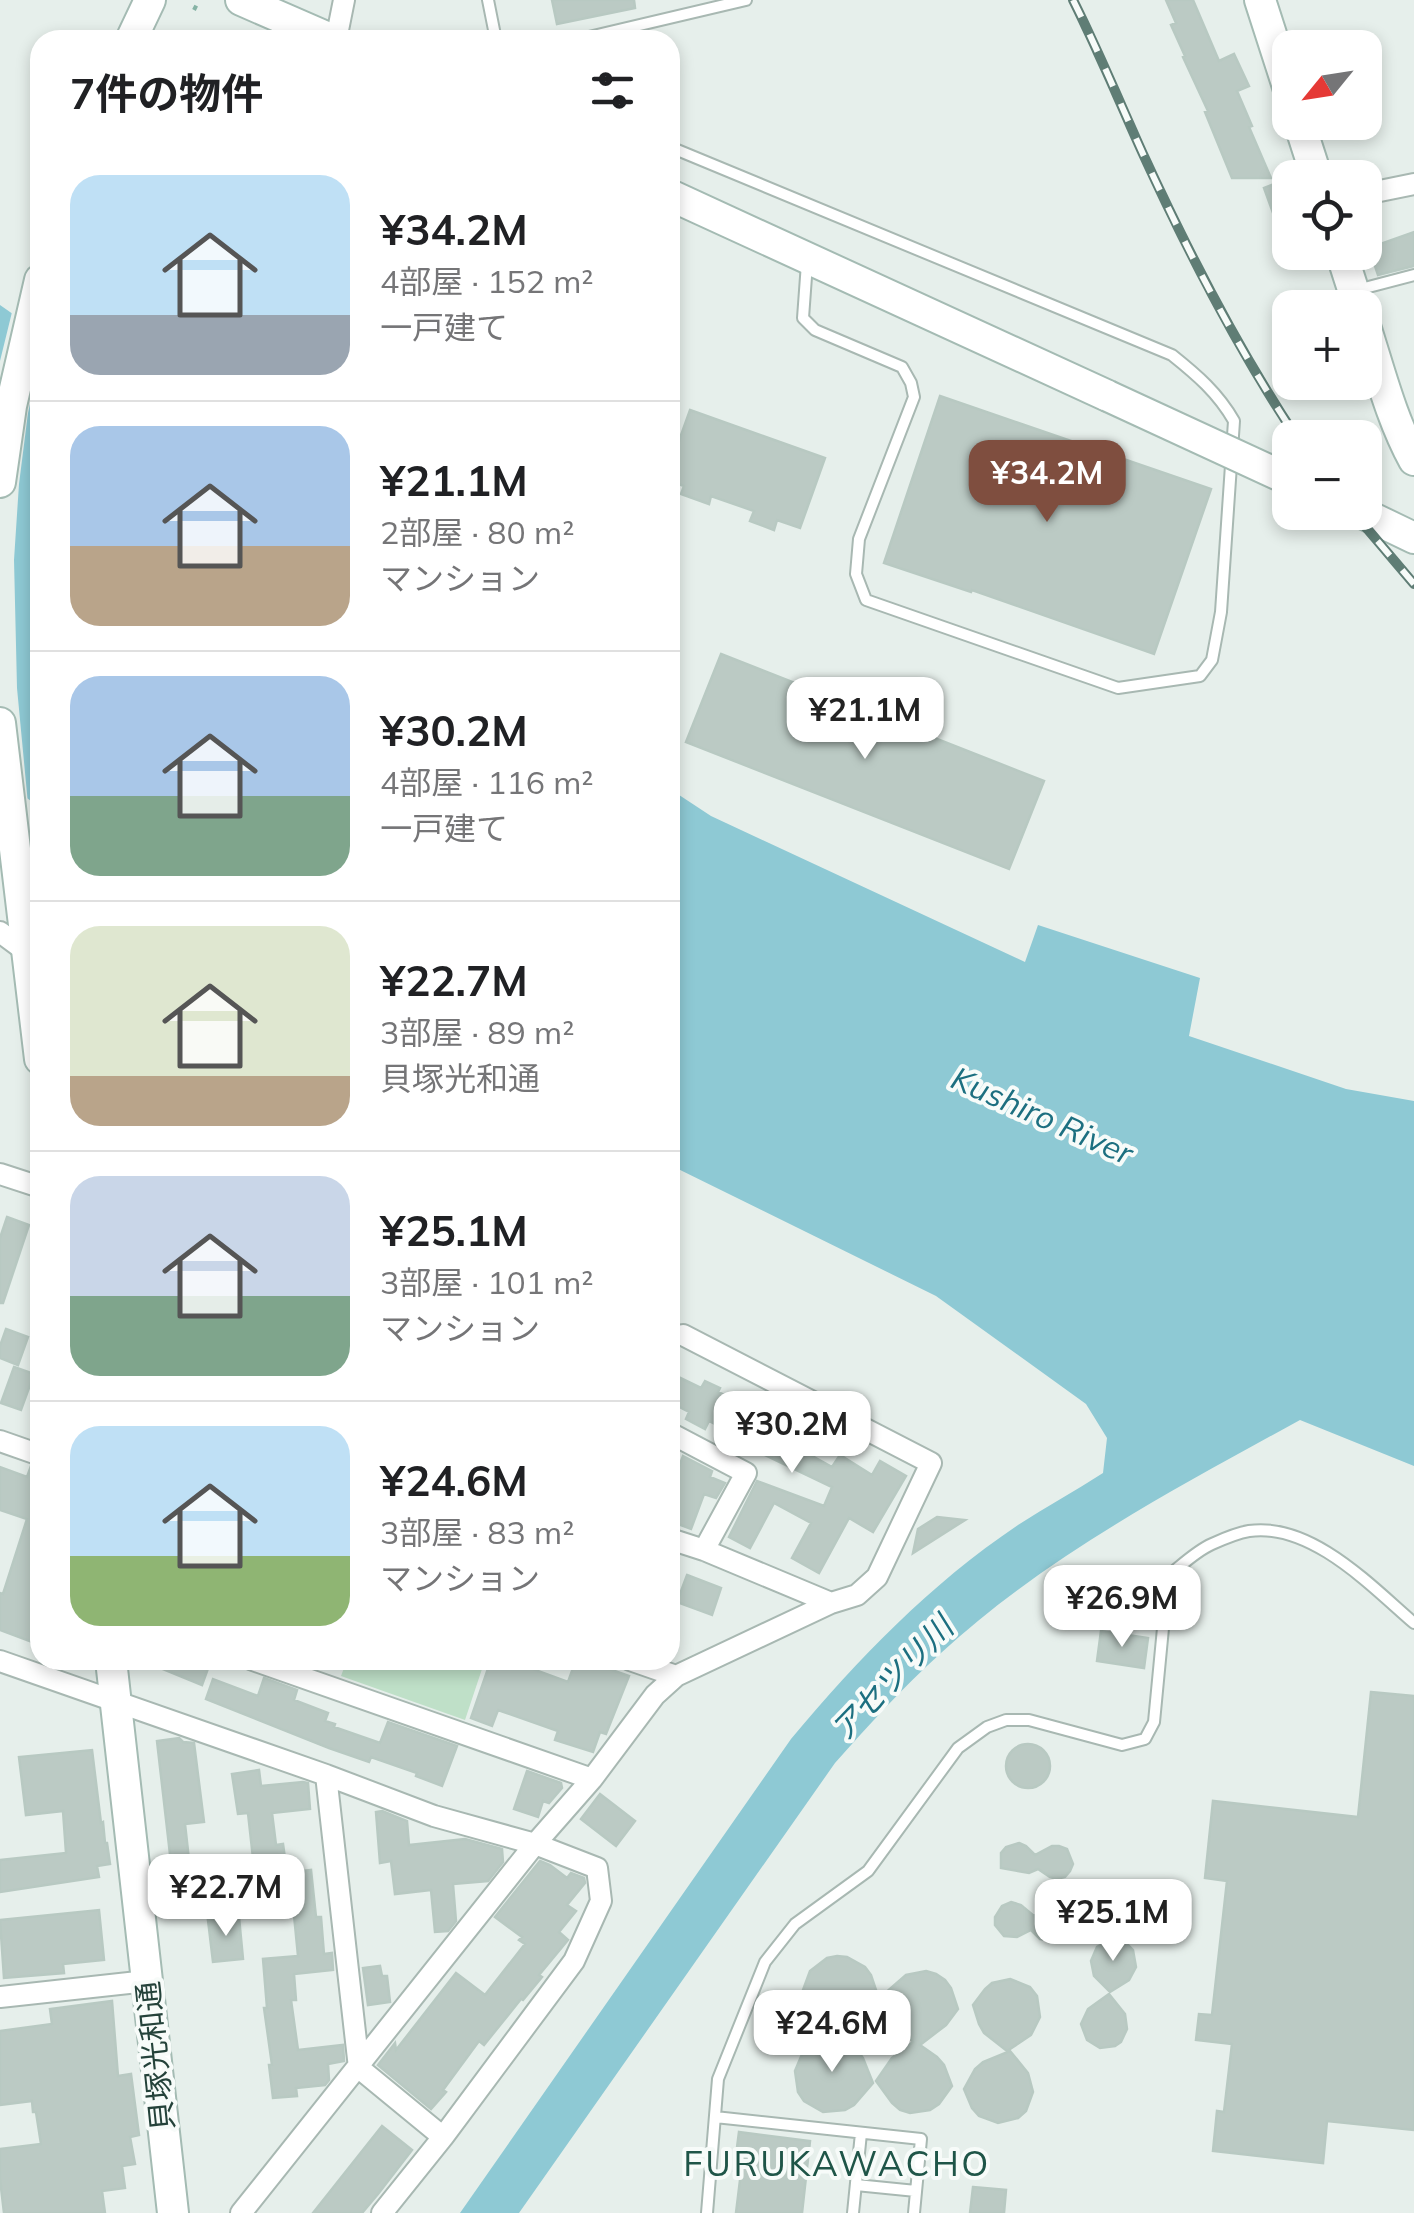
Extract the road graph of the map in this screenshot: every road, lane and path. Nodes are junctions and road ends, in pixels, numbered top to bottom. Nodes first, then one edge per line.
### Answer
1 (150, 0) edge
2 (199, 0) edge
3 (241, 0) edge
4 (344, 0) edge
5 (488, 0) edge
6 (746, 0) edge
7 (1260, 0) edge
8 (194, 10) dead end
9 (136, 30) edge
10 (311, 30) edge
11 (336, 30) edge
12 (494, 30) edge
13 (618, 30) edge
14 (1272, 37) edge
15 (680, 151) edge
16 (1414, 184) edge
17 (1382, 191) edge
18 (680, 200) edge
19 (807, 259) junction
20 (1414, 275) edge
21 (1378, 290) edge
22 (30, 319) edge
23 (1382, 381) edge
24 (1414, 460) edge
25 (1272, 472) edge
26 (0, 482) edge
27 (1382, 523) edge
28 (1414, 538) edge
29 (0, 723) edge
30 (0, 932) edge
31 (30, 938) edge
32 (30, 954) edge
33 (0, 1174) edge
34 (30, 1184) edge
35 (680, 1334) edge
36 (680, 1438) edge
37 (0, 1441) edge
38 (30, 1452) edge
39 (680, 1542) edge
40 (704, 1550) junction
41 (830, 1604) junction
42 (1414, 1623) edge
43 (0, 1661) edge
44 (112, 1670) edge
45 (281, 1670) edge
46 (659, 1670) edge
47 (676, 1676) junction
48 (116, 1700) junction
49 (326, 1775) junction
50 (592, 1779) junction
51 (535, 1844) junction
52 (147, 1981) junction
53 (0, 1997) edge
54 (359, 2068) junction
55 (715, 2117) junction
56 (861, 2132) junction
57 (442, 2138) junction
58 (856, 2185) junction
59 (916, 2191) junction
60 (174, 2213) edge
61 (241, 2213) edge
62 (382, 2213) edge
63 (707, 2213) edge
64 (852, 2213) edge
65 (914, 2213) edge

1 - 9 street
2 - 8 path
3 - 10 street
4 - 11 street
5 - 12 lane
6 - 13 lane
7 - 14 street
15 - 19 lane
16 - 17 street
18 - 19 street
19 - 25 street, bridge
20 - 21 lane
22 - 26 street
23 - 24 street
27 - 28 street
29 - 31 street
30 - 32 street
33 - 34 street
35 - 41 street
36 - 40 street
37 - 38 street
39 - 40 street
40 - 41 street
41 - 47 street
42 - 55 lane
43 - 48 street
44 - 48 street, 貝塚光和通
45 - 50 street
46 - 47 street
47 - 50 street
48 - 49 street
48 - 52 street, 貝塚光和通
49 - 51 street
49 - 54 street
50 - 51 street
51 - 54 street
51 - 57 street
52 - 53 street
52 - 60 street, 貝塚光和通
54 - 57 street
54 - 61 street
55 - 56 lane
55 - 63 lane
56 - 58 lane
56 - 59 lane
57 - 62 street
58 - 59 lane
58 - 64 lane
59 - 65 lane

